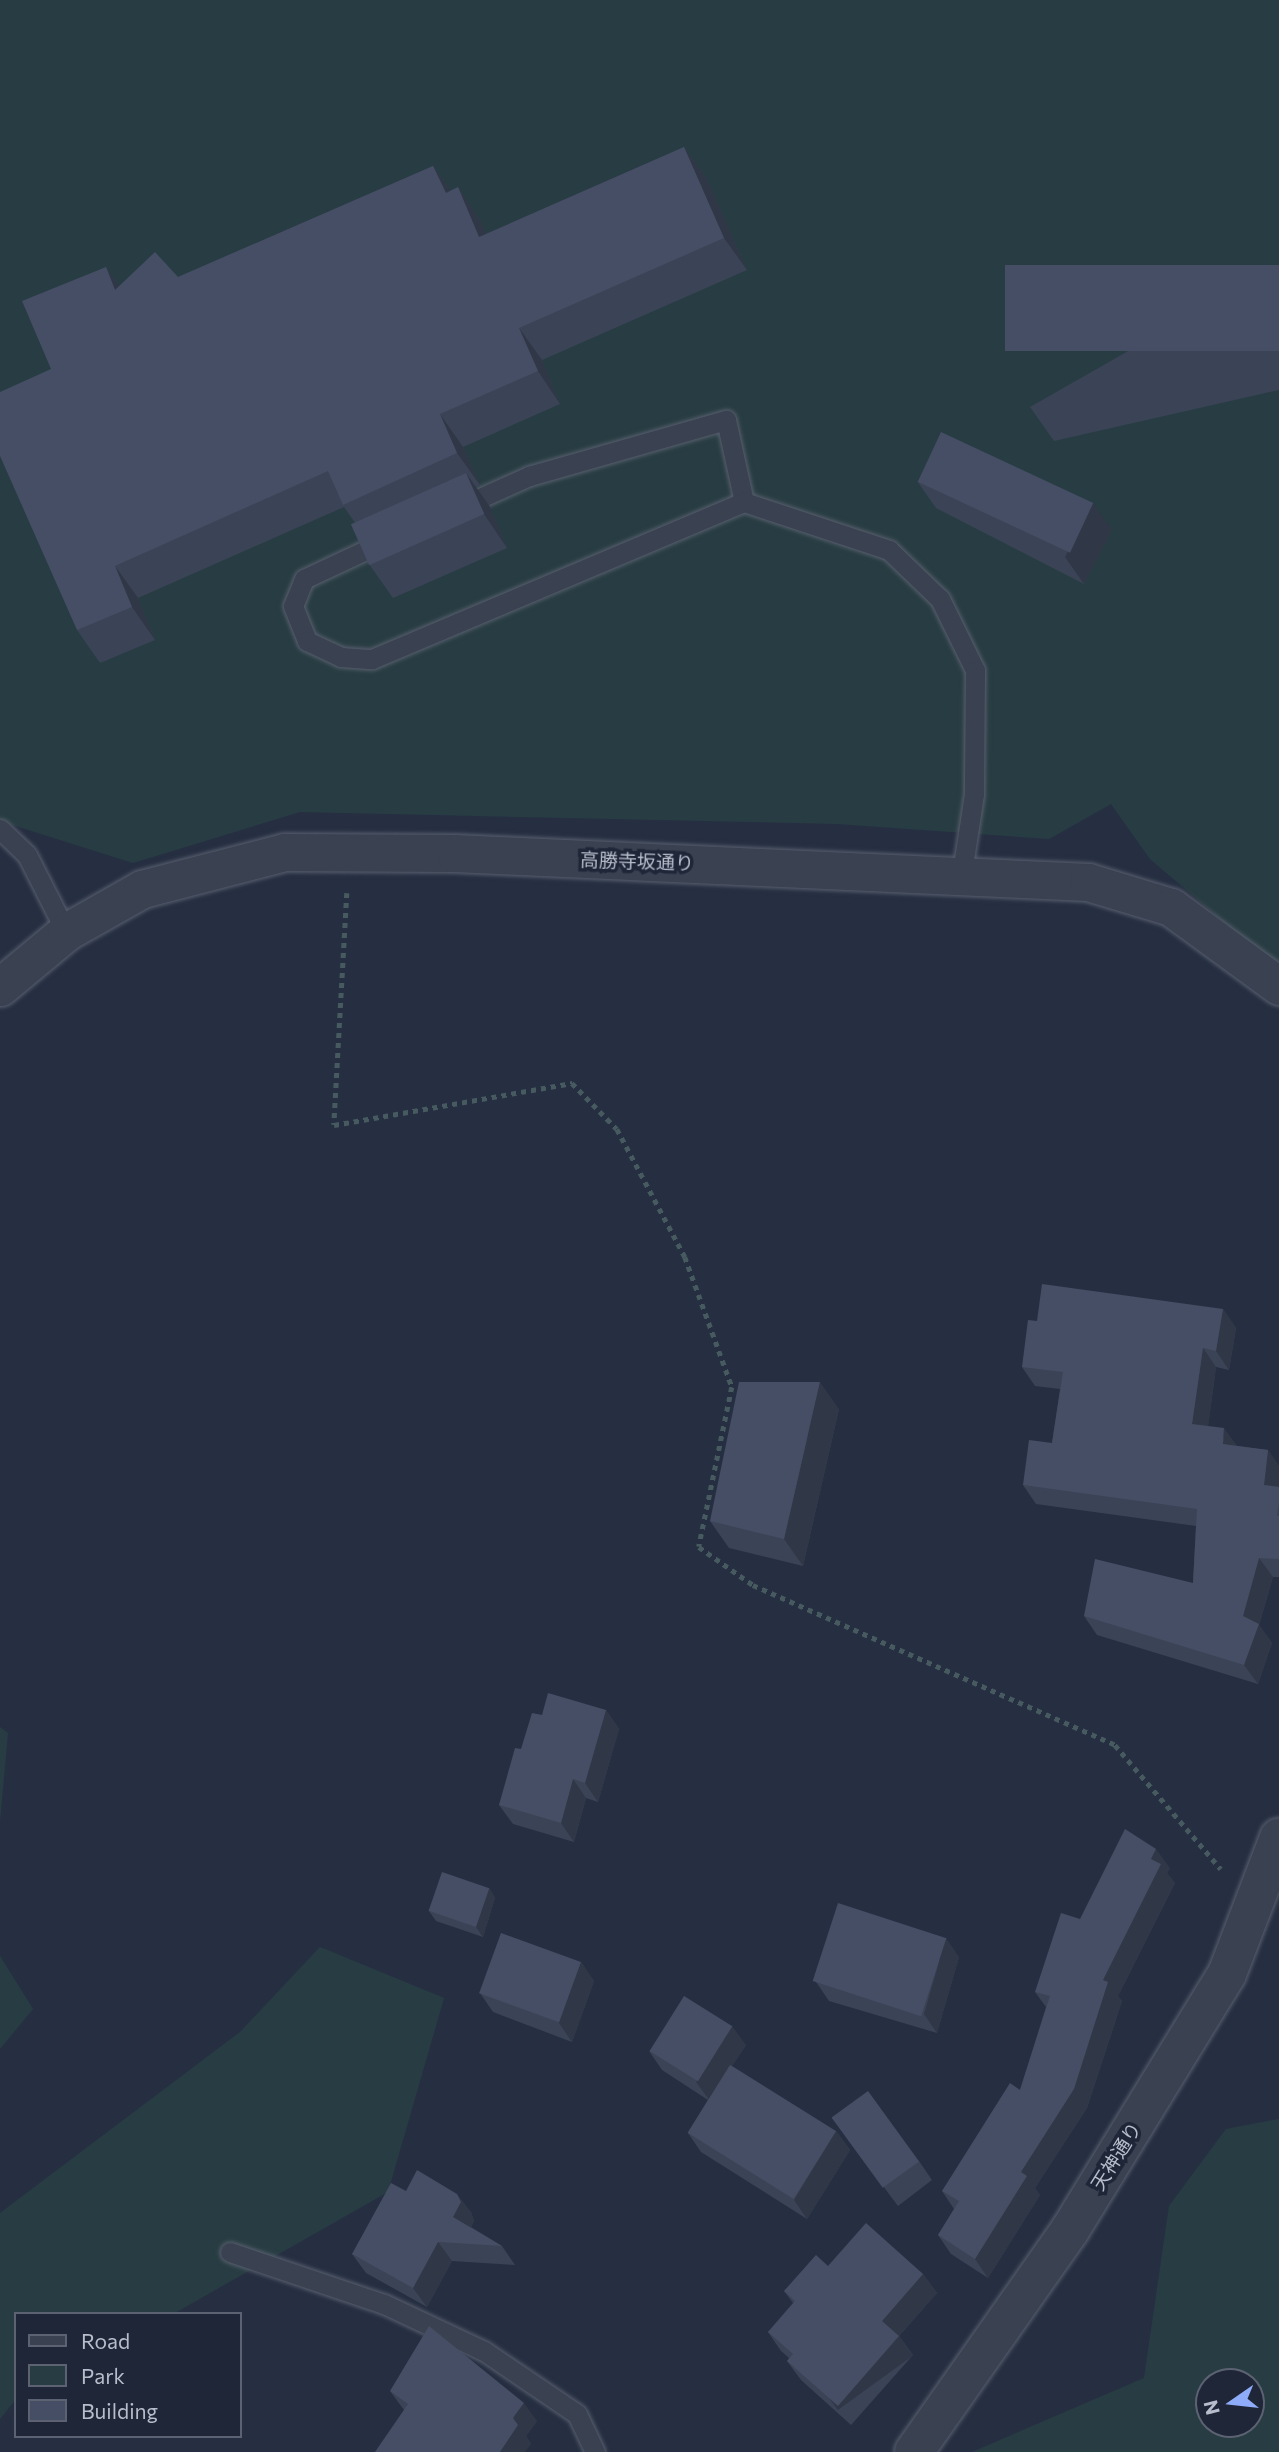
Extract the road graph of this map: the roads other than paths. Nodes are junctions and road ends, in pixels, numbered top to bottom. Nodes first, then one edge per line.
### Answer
1 (744, 502) junction
2 (443, 515) edge
3 (406, 532) edge
4 (0, 829) edge
5 (962, 872) junction
6 (65, 932) junction
7 (1279, 986) edge
8 (0, 987) edge
9 (1279, 1838) edge
10 (230, 2252) dead end
11 (595, 2452) edge
12 (914, 2452) edge

1 - 2 lane
1 - 3 lane
1 - 5 lane
4 - 6 lane
5 - 6 street, 高勝寺坂通り
5 - 7 street, 高勝寺坂通り
6 - 8 street, 高勝寺坂通り
9 - 12 street, 天神通り
10 - 11 lane

